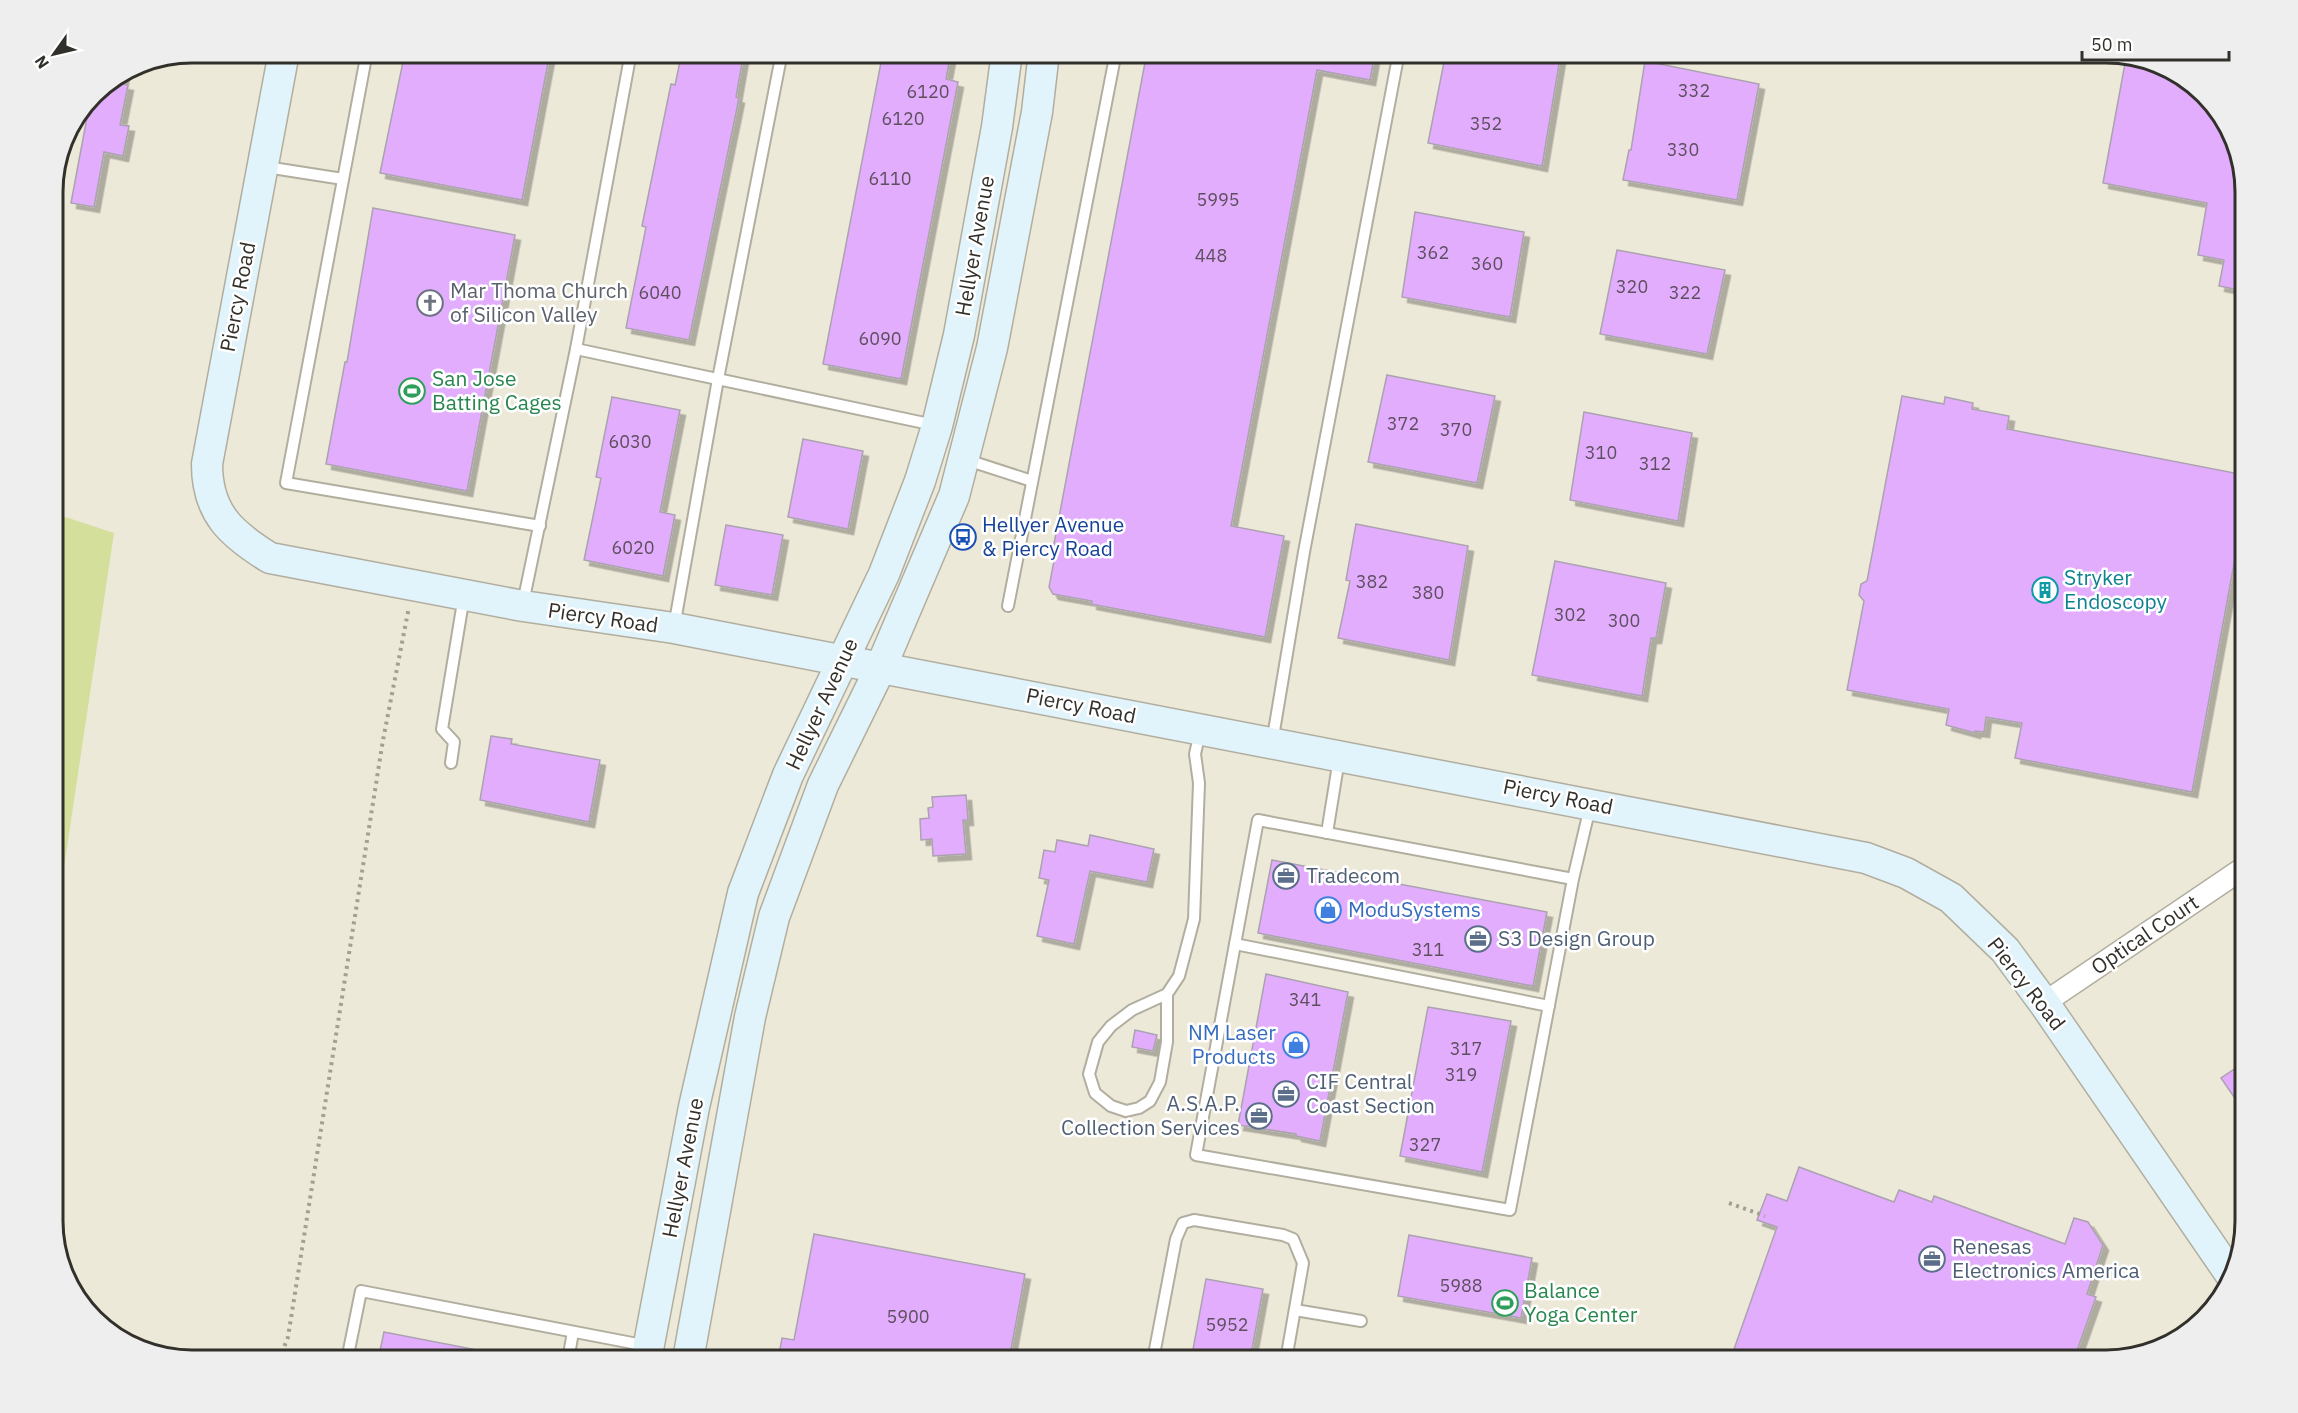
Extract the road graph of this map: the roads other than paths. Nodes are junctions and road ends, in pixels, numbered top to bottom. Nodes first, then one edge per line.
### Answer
1 (282, 63) edge
2 (365, 63) edge
3 (629, 63) edge
4 (780, 63) edge
5 (1006, 63) edge
6 (1043, 63) edge
7 (1114, 63) edge
8 (1396, 63) edge
9 (262, 166) junction
10 (343, 179) junction
11 (576, 349) junction
12 (718, 379) junction
13 (937, 426) junction
14 (964, 459) junction
15 (1032, 481) junction
16 (540, 526) junction
17 (464, 596) junction
18 (523, 606) junction
19 (1008, 606) dead end
20 (674, 628) junction
21 (842, 660) junction
22 (881, 667) junction
23 (1200, 729) junction
24 (1272, 743) junction
25 (1340, 756) junction
26 (451, 762) dead end
27 (1591, 804) junction
28 (1327, 833) junction
29 (2235, 874) edge
30 (1573, 879) junction
31 (1235, 944) junction
32 (1167, 994) junction
33 (2044, 1003) junction
34 (1549, 1006) junction
35 (2226, 1268) edge
36 (1295, 1310) junction
37 (1361, 1321) dead end
38 (573, 1332) junction
39 (349, 1350) edge
40 (570, 1350) edge
41 (628, 1350) edge
42 (647, 1350) edge
43 (690, 1350) edge
44 (1155, 1350) edge
45 (1288, 1350) edge

1 - 9 street, Piercy Road
2 - 10 lane
3 - 11 lane
4 - 12 lane
5 - 13 street, Hellyer Avenue
6 - 14 street, Hellyer Avenue
7 - 15 lane
8 - 24 lane
9 - 10 lane
9 - 17 street, Piercy Road
10 - 16 lane
11 - 12 lane
11 - 16 lane
12 - 13 lane
12 - 20 lane
13 - 21 street, Hellyer Avenue
14 - 15 lane
14 - 22 street, Hellyer Avenue
15 - 19 lane
16 - 18 lane
17 - 18 street, Piercy Road
17 - 26 lane
18 - 20 street, Piercy Road
20 - 21 street, Piercy Road
21 - 22 street, Piercy Road
21 - 42 street, Hellyer Avenue
22 - 23 street, Piercy Road
22 - 43 street, Hellyer Avenue
23 - 24 street, Piercy Road
23 - 32 lane
24 - 25 street, Piercy Road
25 - 27 street, Piercy Road
25 - 28 lane
27 - 30 lane
27 - 33 street, Piercy Road
28 - 30 lane
28 - 31 lane
29 - 33 street, Optical Court
30 - 34 lane
31 - 34 lane
31 - 34 lane
32 - 32 lane
33 - 35 street, Piercy Road
36 - 37 lane
36 - 44 lane
36 - 45 lane
38 - 39 lane
38 - 40 lane
38 - 41 lane

